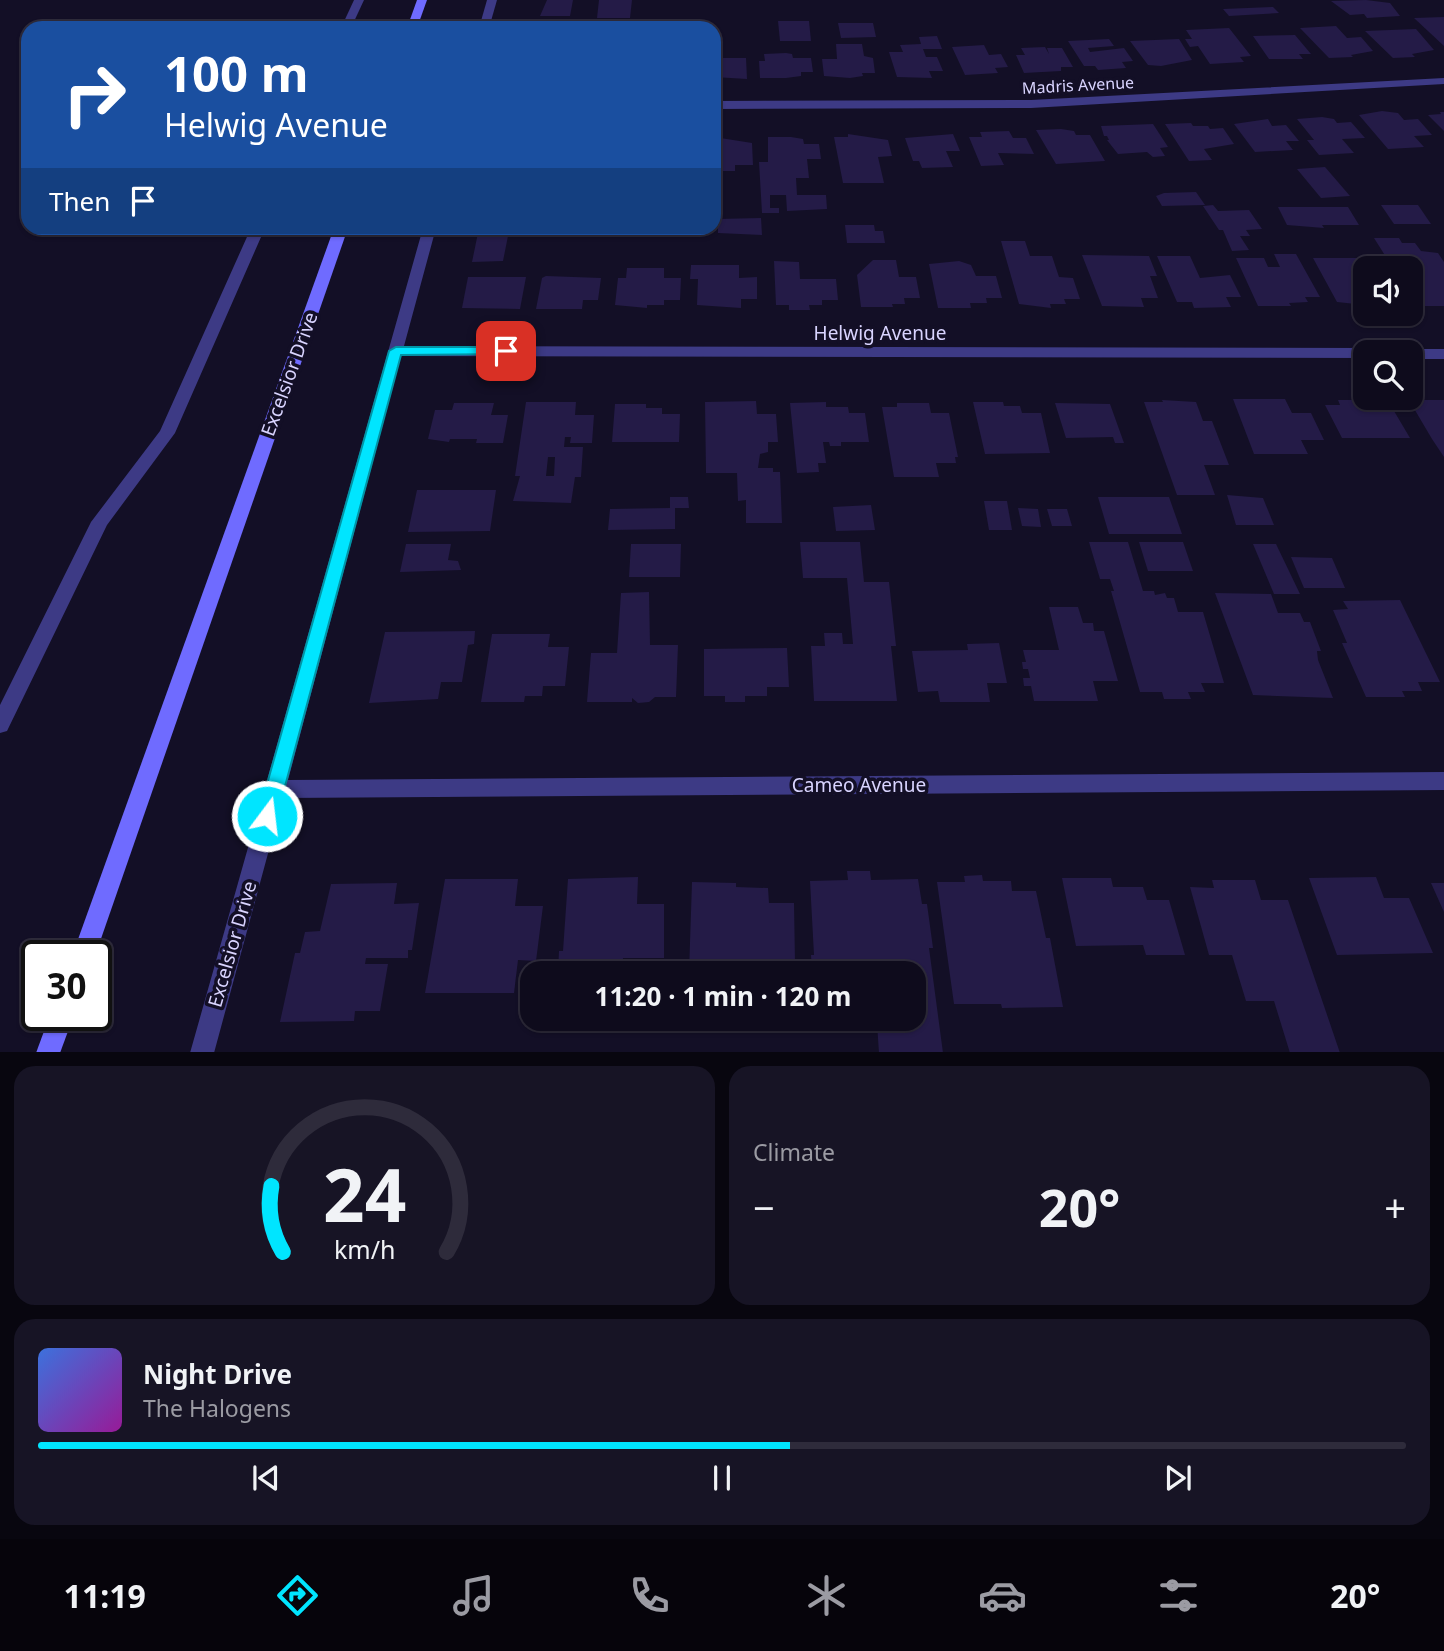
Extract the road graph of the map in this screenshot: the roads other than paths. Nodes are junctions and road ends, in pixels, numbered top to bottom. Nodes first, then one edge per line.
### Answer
1 (359, 0) edge
2 (422, 0) edge
3 (492, 0) edge
4 (349, 21) edge
5 (414, 21) edge
6 (486, 21) edge
7 (1444, 81) edge
8 (721, 105) edge
9 (255, 235) edge
10 (339, 235) edge
11 (427, 235) edge
12 (396, 351) junction
13 (1353, 354) edge
14 (1423, 354) edge
15 (1444, 354) edge
16 (0, 725) edge
17 (1444, 781) edge
18 (275, 789) junction
19 (89, 940) edge
20 (56, 1031) edge
21 (48, 1052) edge
22 (202, 1052) edge

1 - 4 street
2 - 5 main road
3 - 6 street
7 - 8 street, Madris Avenue
9 - 16 street
10 - 19 main road, Excelsior Drive
11 - 12 street, Excelsior Drive
12 - 13 street, Helwig Avenue
12 - 18 street, Excelsior Drive
14 - 15 street
17 - 18 street, Cameo Avenue
18 - 22 street, Excelsior Drive
20 - 21 main road

